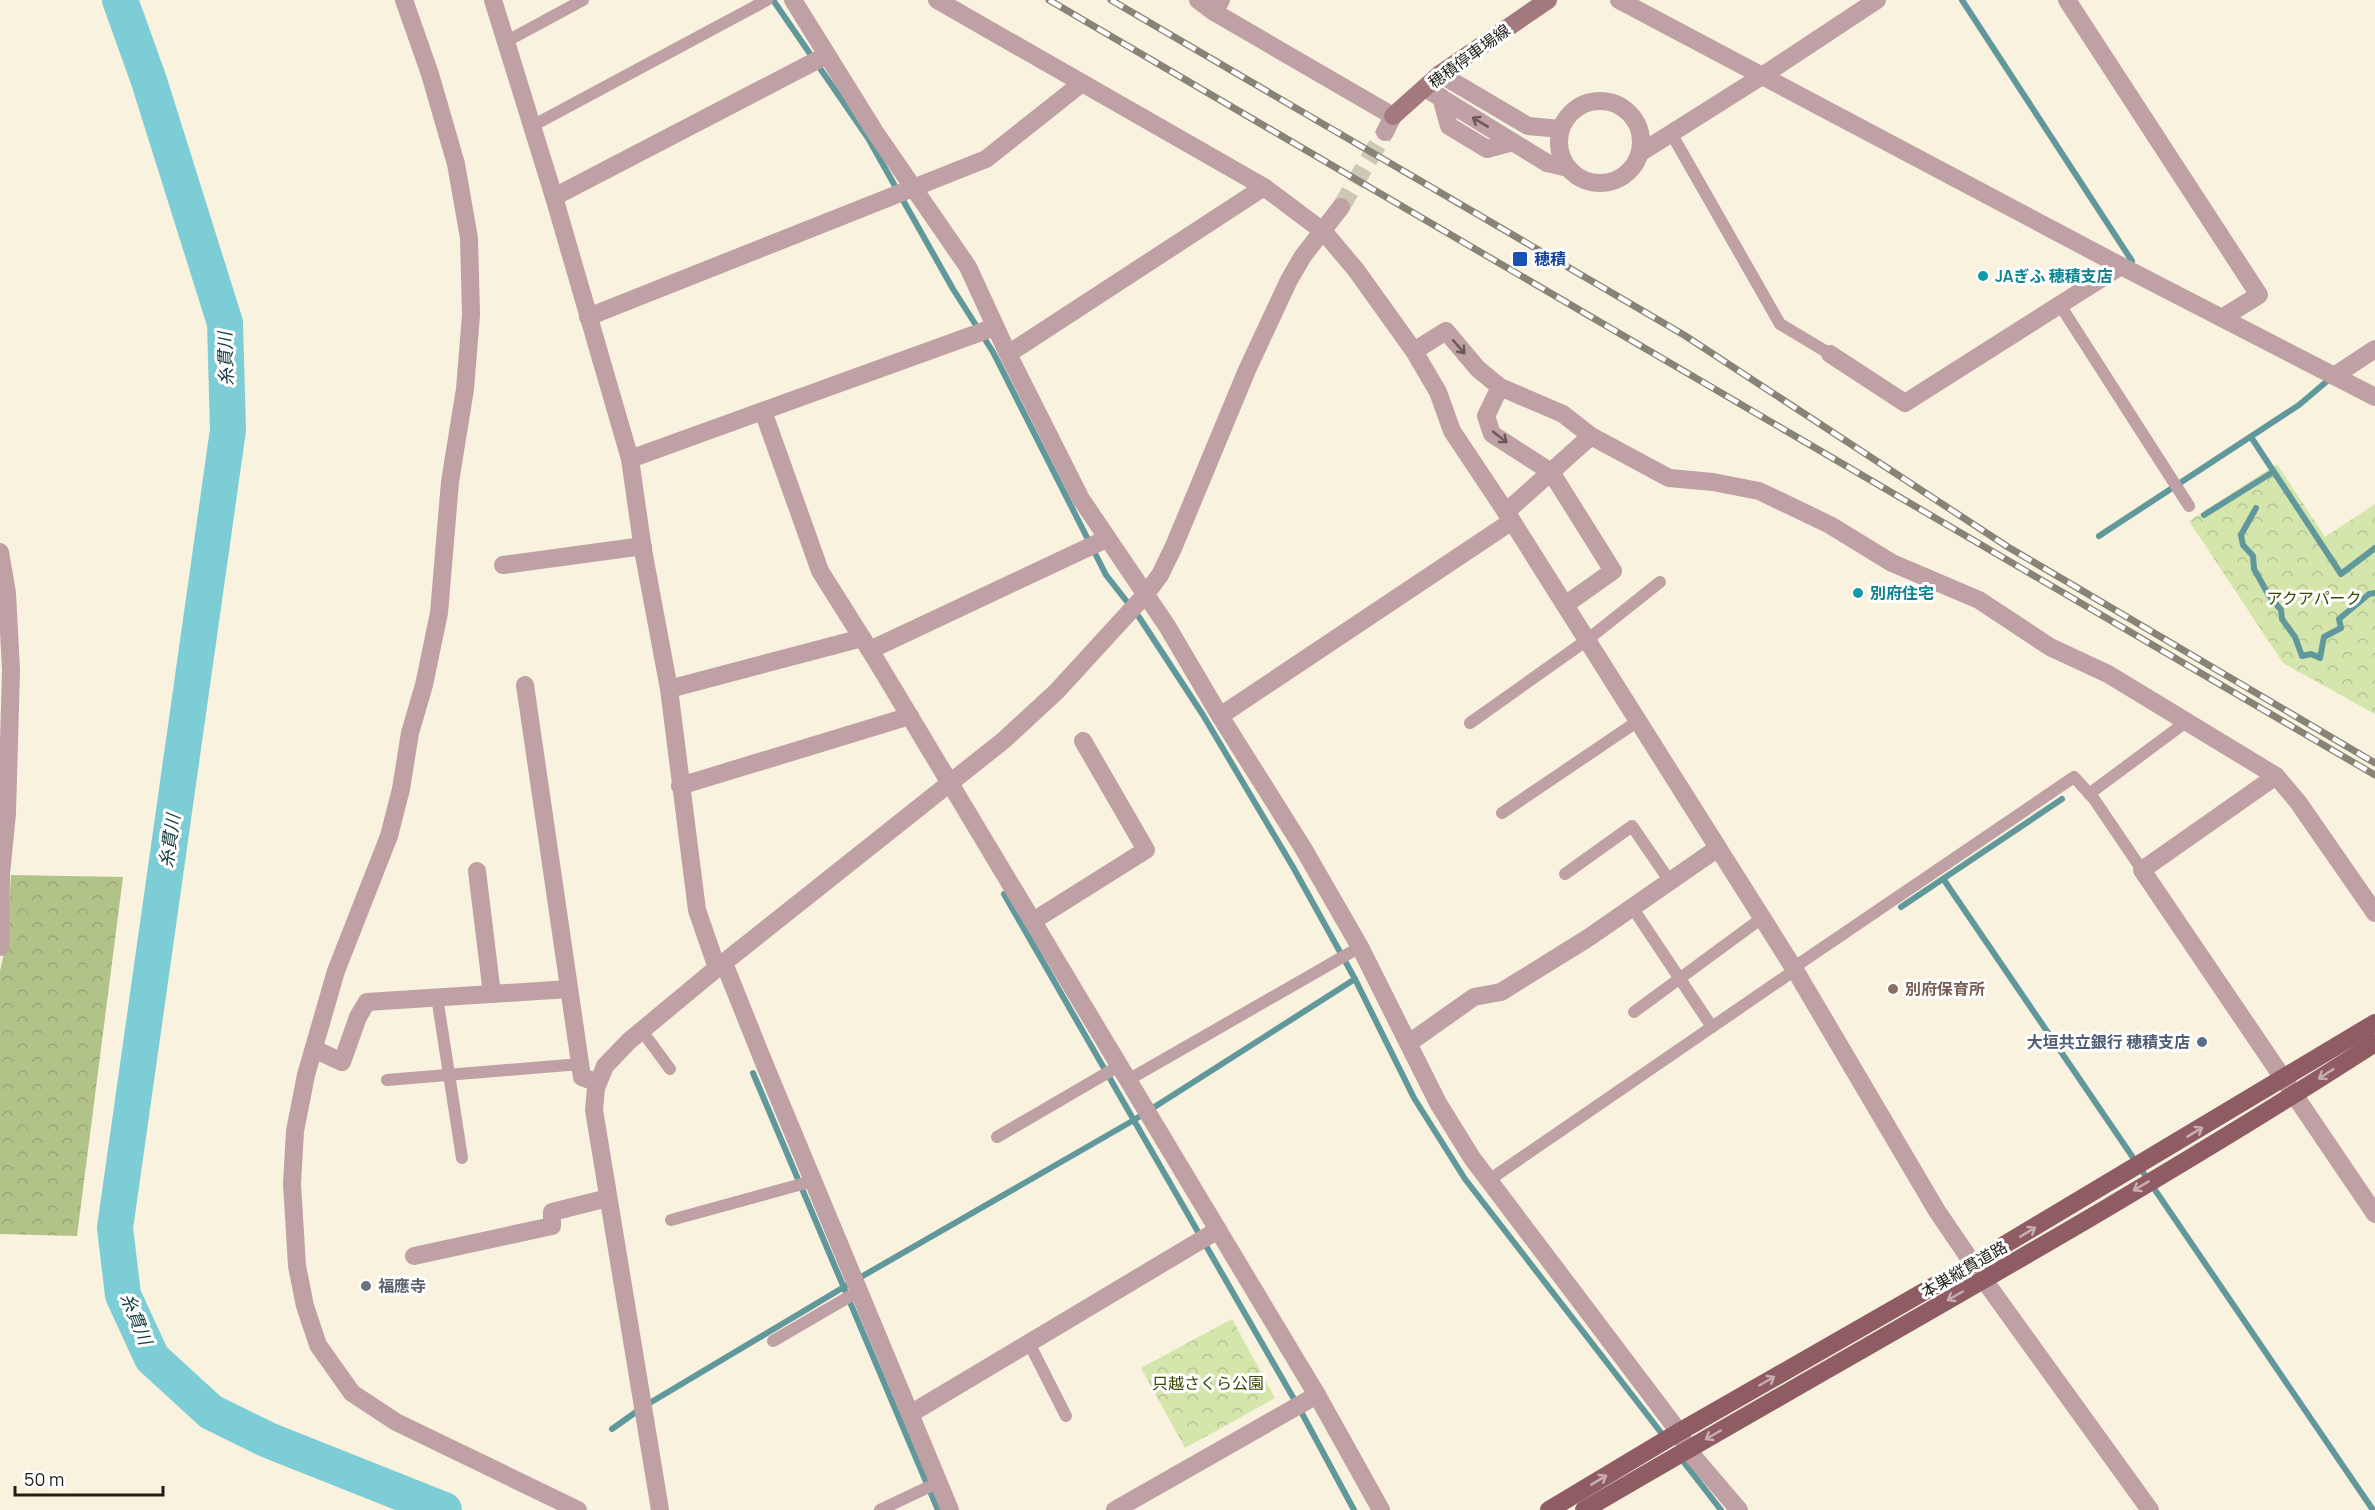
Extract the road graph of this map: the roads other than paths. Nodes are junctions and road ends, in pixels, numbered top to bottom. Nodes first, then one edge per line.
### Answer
1 (404, 0) edge
2 (493, 0) edge
3 (583, 0) edge
4 (767, 0) edge
5 (793, 0) edge
6 (937, 0) edge
7 (1198, 0) edge
8 (1548, 0) edge
9 (1619, 0) edge
10 (1876, 0) edge
11 (2067, 0) edge
12 (1217, 6) edge
13 (507, 41) junction
14 (827, 55) junction
15 (1440, 74) junction
16 (1762, 76) junction
17 (1082, 83) junction
18 (1425, 87) junction
19 (1389, 124) joint
20 (532, 126) junction
21 (1561, 129) junction
22 (1671, 133) junction
23 (1640, 153) junction
24 (1568, 168) junction
25 (912, 187) junction
26 (1264, 187) junction
27 (554, 197) junction
28 (1341, 207) tunnel mouth
29 (1324, 232) junction
30 (2121, 266) junction
31 (2060, 305) junction
32 (588, 317) junction
33 (2222, 318) junction
34 (995, 327) junction
35 (2375, 349) edge
36 (1414, 351) junction
37 (1008, 354) junction
38 (1830, 354) joint
39 (2334, 376) junction
40 (1500, 387) junction
41 (2375, 397) edge
42 (763, 411) junction
43 (1591, 436) junction
44 (630, 459) junction
45 (1551, 472) junction
46 (2189, 506) dead end
47 (1509, 516) junction
48 (1106, 539) junction
49 (643, 546) junction
50 (0, 552) edge
51 (503, 565) dead end
52 (1660, 582) dead end
53 (1144, 595) junction
54 (1564, 605) junction
55 (1587, 640) junction
56 (866, 644) junction
57 (525, 685) dead end
58 (669, 689) junction
59 (910, 716) junction
60 (1220, 716) junction
61 (1638, 721) junction
62 (2186, 722) junction
63 (1470, 723) dead end
64 (1083, 741) dead end
65 (2276, 776) junction
66 (950, 783) junction
67 (680, 786) junction
68 (2089, 794) junction
69 (1502, 813) dead end
70 (1718, 848) junction
71 (2142, 870) junction
72 (477, 872) dead end
73 (1565, 874) dead end
74 (1669, 880) junction
75 (1632, 906) junction
76 (2375, 913) edge
77 (1762, 918) junction
78 (1033, 921) junction
79 (0, 947) edge
80 (1360, 947) junction
81 (720, 966) junction
82 (1794, 969) junction
83 (1680, 978) junction
84 (569, 989) junction
85 (492, 994) junction
86 (437, 998) junction
87 (1634, 1012) dead end
88 (2375, 1023) edge
89 (1712, 1027) junction
90 (642, 1031) junction
91 (2375, 1042) edge
92 (1409, 1043) junction
93 (314, 1049) junction
94 (580, 1064) junction
95 (670, 1069) dead end
96 (1124, 1073) junction
97 (449, 1075) junction
98 (2283, 1079) junction
99 (387, 1080) dead end
100 (598, 1083) junction
101 (2293, 1095) junction
102 (997, 1137) dead end
103 (462, 1158) dead end
104 (1489, 1180) junction
105 (813, 1181) junction
106 (608, 1198) junction
107 (2375, 1214) edge
108 (671, 1220) dead end
109 (1218, 1230) junction
110 (414, 1256) dead end
111 (1974, 1263) junction
112 (1984, 1280) junction
113 (859, 1292) junction
114 (774, 1341) dead end
115 (1029, 1343) junction
116 (1317, 1395) junction
117 (910, 1414) junction
118 (1066, 1416) dead end
119 (1679, 1432) junction
120 (1687, 1449) junction
121 (939, 1482) junction
122 (578, 1510) edge
123 (660, 1510) edge
124 (880, 1510) edge
125 (950, 1510) edge
126 (1115, 1510) edge
127 (1381, 1510) edge
128 (1549, 1510) edge
129 (1584, 1510) edge
130 (1739, 1510) edge
131 (2150, 1510) edge

1 - 93 street
2 - 13 street
3 - 13 lane
4 - 20 lane
5 - 14 street
6 - 17 street
7 - 12 street
8 - 15 main road, 穂積停車場線
9 - 16 street
10 - 16 street
11 - 33 street
12 - 19 street
13 - 20 street
14 - 25 street
14 - 27 street
15 - 18 main road, 穂積停車場線
15 - 21 street
16 - 22 street
16 - 30 street
17 - 25 street
17 - 26 street
18 - 19 main road, 穂積停車場線
24 -> 18 street
20 - 27 street
21 - 23 street
21 - 24 street
22 - 23 street
22 - 38 lane
23 - 24 street
25 - 32 street
25 - 34 street
26 - 29 street
26 - 37 street
27 - 32 street
28 - 29 street
29 - 36 street
29 - 53 street
30 - 31 street
30 - 33 street
31 - 38 street
31 - 46 lane
32 - 44 street
33 - 39 street
34 - 37 street
34 - 42 street
35 - 39 street
36 -> 40 street
36 - 47 street
37 - 48 street
39 - 41 street
40 - 43 street
40 -> 45 street
42 - 44 street
42 - 56 street
43 - 45 street
43 - 62 street
44 - 49 street
45 - 47 street
45 - 54 street
47 - 54 street
47 - 60 street
48 - 53 street
48 - 56 street
49 - 51 street
49 - 58 street
50 - 79 street
52 - 55 lane
53 - 60 street
53 - 66 street
54 - 55 street
55 - 61 street
55 - 63 lane
56 - 58 street
56 - 59 street
57 - 84 street
58 - 67 street
59 - 66 street
59 - 67 street
60 - 80 street
61 - 69 lane
61 - 70 street
62 - 65 street
62 - 68 lane
64 - 78 street
65 - 71 street
65 - 76 street
66 - 78 street
66 - 81 street
67 - 81 street
68 - 71 lane
68 - 82 lane
70 - 74 street
70 - 77 street
71 - 98 street
72 - 85 street
73 - 74 lane
74 - 75 street
75 - 83 lane
75 - 92 street
77 - 82 street
77 - 83 lane
78 - 96 street
80 - 92 street
80 - 96 lane
81 - 90 street
81 - 105 street
82 - 89 lane
82 - 111 street
83 - 87 lane
83 - 89 lane
84 - 85 street
84 - 94 street
85 - 86 street
86 - 93 street
86 - 97 lane
88 - 98 main road, 本巣縦貫道路
89 - 104 lane
90 - 95 lane
90 - 100 street
91 -> 101 main road, 本巣縦貫道路
92 - 104 street
93 - 122 street
94 - 97 lane
94 - 100 street
96 - 102 lane
96 - 109 street
97 - 99 lane
97 - 103 lane
98 - 101 street
111 -> 98 main road, 本巣縦貫道路
100 - 106 street
101 - 107 street
101 -> 112 main road, 本巣縦貫道路
104 - 119 street
105 - 108 lane
105 - 113 street
106 - 110 street
106 - 123 street
109 - 115 street
109 - 116 street
111 - 112 street
119 -> 111 main road, 本巣縦貫道路
112 -> 120 main road, 本巣縦貫道路
112 - 131 street
113 - 114 lane
113 - 117 street
115 - 117 street
115 - 118 lane
116 - 126 street
116 - 127 street
117 - 121 street
119 - 120 street
128 -> 119 main road, 本巣縦貫道路
120 - 129 main road, 本巣縦貫道路
120 - 130 street
121 - 124 lane
121 - 125 street

